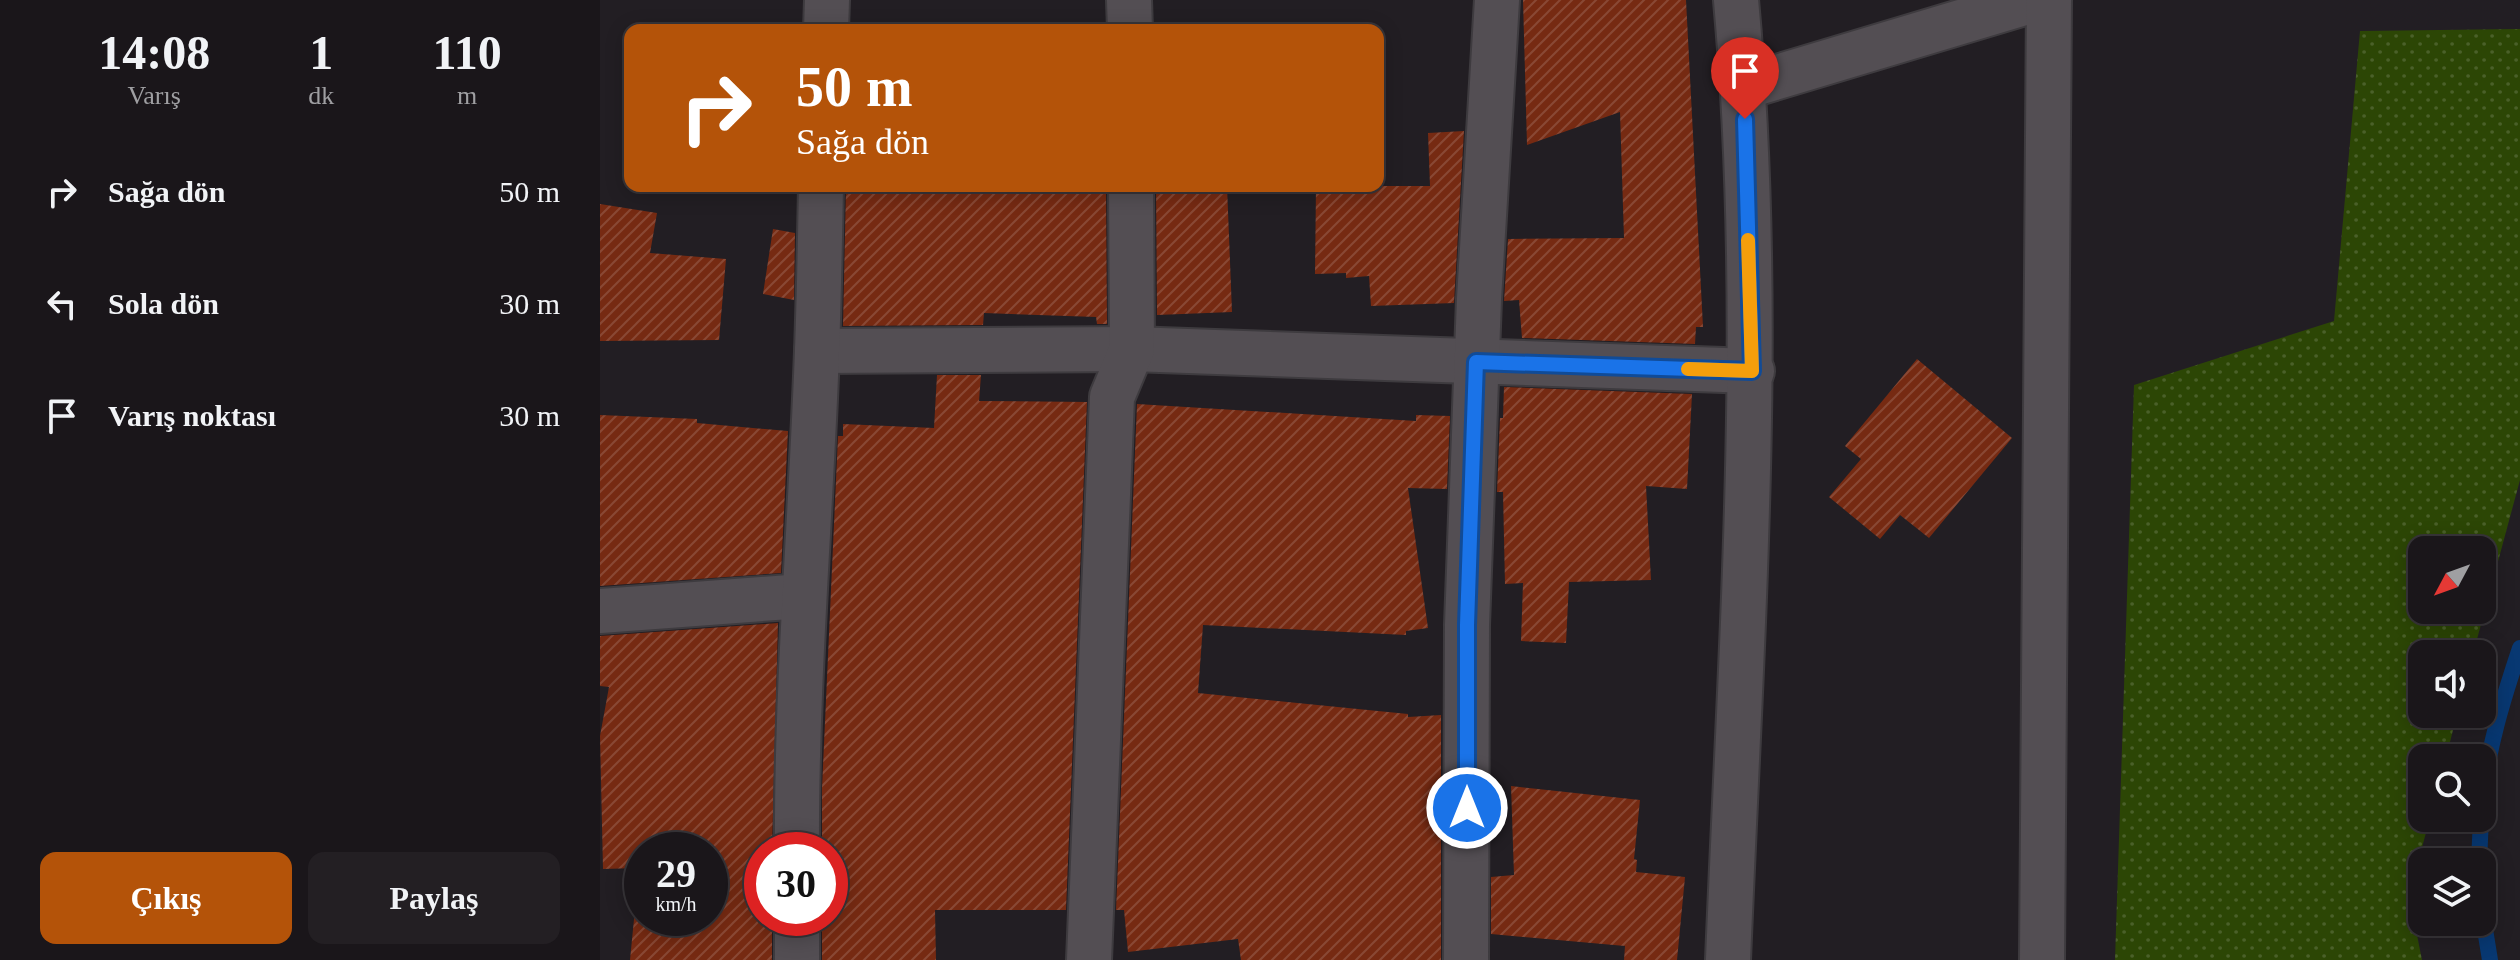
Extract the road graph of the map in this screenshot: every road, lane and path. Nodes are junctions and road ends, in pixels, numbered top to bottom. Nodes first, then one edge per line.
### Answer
1 (827, 0) edge
2 (1129, 0) edge
3 (1497, 0) edge
4 (1736, 0) edge
5 (2034, 0) edge
6 (2049, 0) edge
7 (826, 24) edge
8 (1130, 24) edge
9 (1744, 87) junction
10 (821, 192) edge
11 (1131, 192) edge
12 (1132, 349) junction
13 (817, 351) junction
14 (1476, 362) junction
15 (1752, 371) junction
16 (803, 596) junction
17 (600, 611) edge
18 (797, 832) edge
19 (797, 936) edge
20 (797, 960) edge
21 (1089, 960) edge
22 (1466, 960) edge
23 (1728, 960) edge
24 (2042, 960) edge

1 - 7 street
2 - 8 street
3 - 14 street
4 - 9 street
5 - 9 street
6 - 24 street
9 - 15 street
10 - 13 street
11 - 12 street
12 - 13 street
12 - 14 street
12 - 21 street
13 - 16 street
14 - 15 street
14 - 22 street
15 - 23 street
16 - 17 street
16 - 18 street
19 - 20 street

